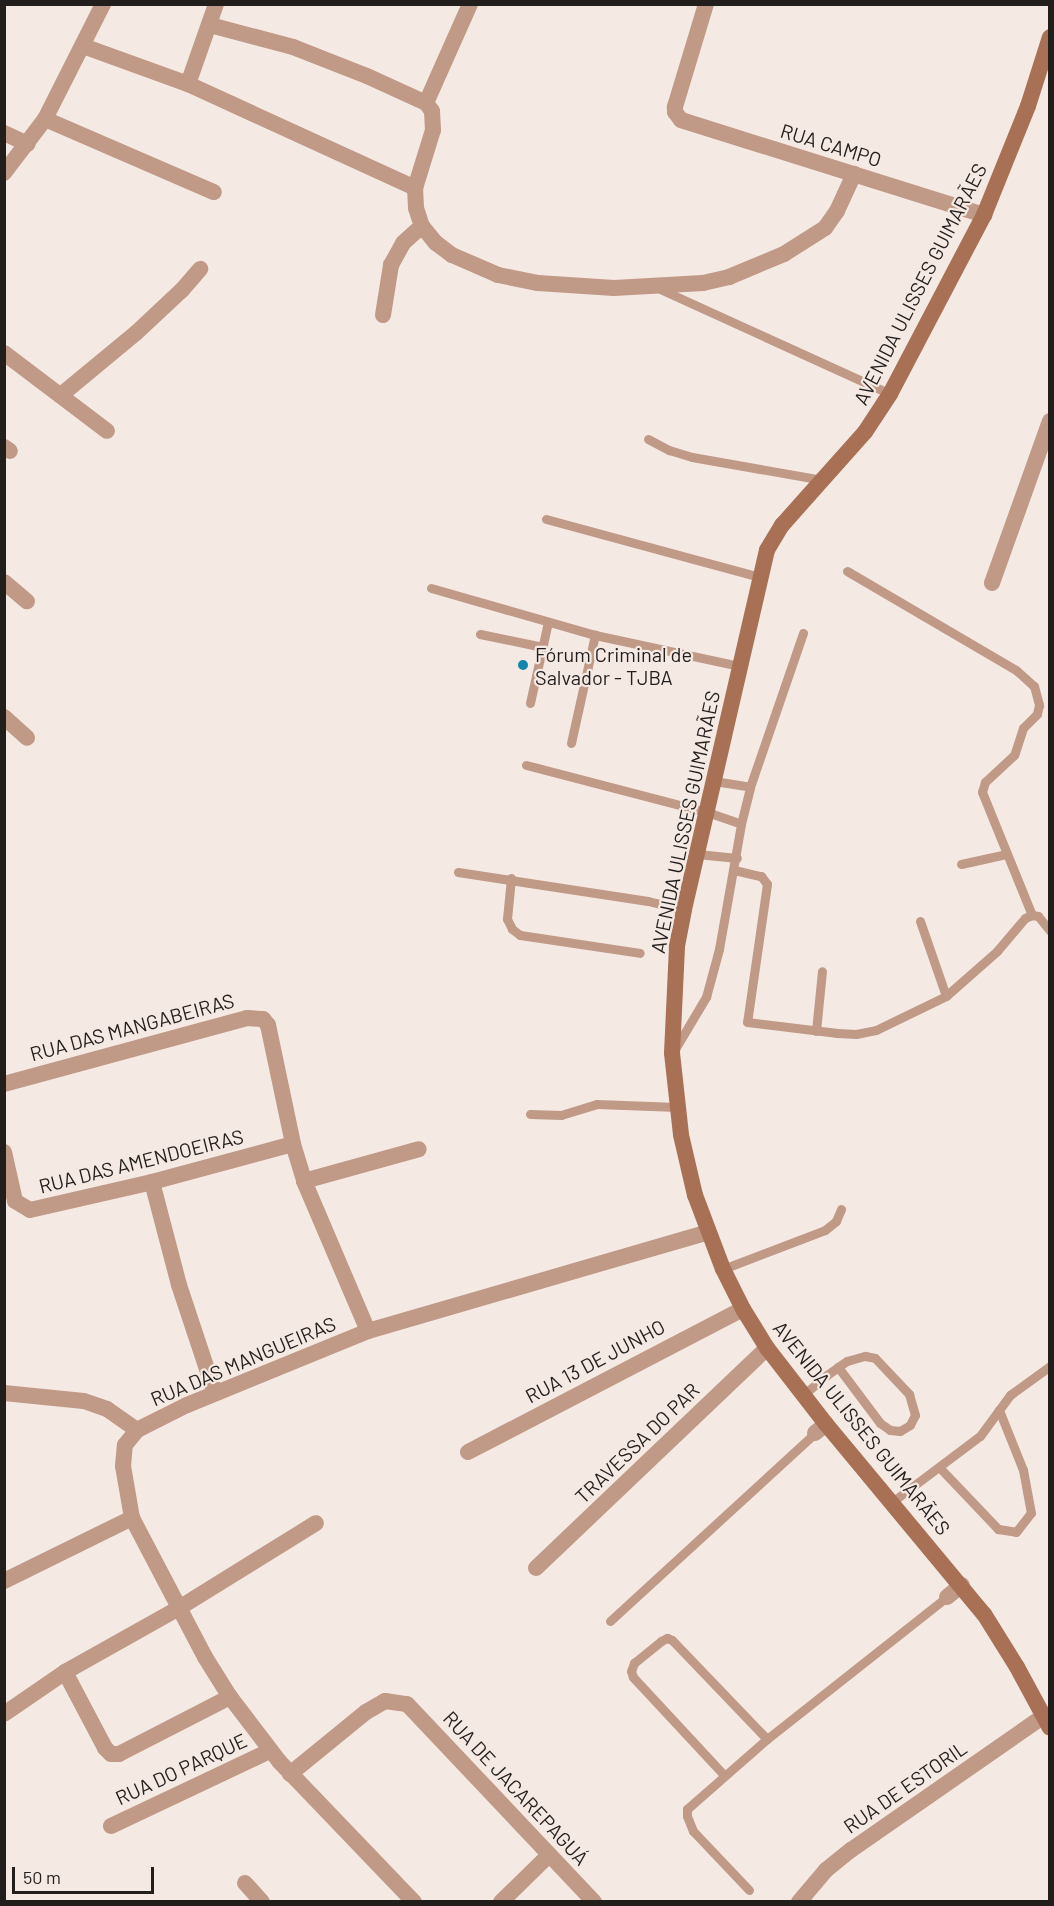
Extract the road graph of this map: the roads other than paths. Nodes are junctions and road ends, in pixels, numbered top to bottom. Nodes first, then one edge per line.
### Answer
1 (103, 4) edge
2 (216, 4) edge
3 (470, 4) edge
4 (706, 4) edge
5 (210, 25) junction
6 (1050, 38) edge
7 (83, 46) junction
8 (188, 84) junction
9 (426, 103) junction
10 (45, 119) junction
11 (4, 133) edge
12 (28, 144) junction
13 (4, 172) edge
14 (854, 174) junction
15 (415, 188) junction
16 (214, 192) dead end
17 (984, 215) junction
18 (422, 226) junction
19 (200, 268) dead end
20 (655, 287) junction
21 (383, 315) dead end
22 (4, 353) edge
23 (890, 393) junction
24 (61, 395) junction
25 (1050, 421) edge
26 (107, 431) dead end
27 (648, 439) dead end
28 (822, 480) junction
29 (546, 519) dead end
30 (848, 571) dead end
31 (759, 577) junction
32 (4, 582) edge
33 (992, 583) dead end
34 (431, 588) dead end
35 (27, 601) dead end
36 (548, 622) junction
37 (803, 633) dead end
38 (480, 634) dead end
39 (595, 635) junction
40 (543, 647) junction
41 (739, 666) junction
42 (530, 703) dead end
43 (4, 717) edge
44 (27, 738) dead end
45 (571, 743) dead end
46 (526, 765) dead end
47 (714, 781) junction
48 (750, 787) junction
49 (707, 812) junction
50 (741, 824) junction
51 (697, 854) junction
52 (1006, 854) junction
53 (737, 858) junction
54 (961, 864) dead end
55 (734, 870) junction
56 (458, 872) dead end
57 (511, 878) junction
58 (684, 910) junction
59 (1032, 915) junction
60 (920, 921) dead end
61 (1050, 932) edge
62 (640, 953) dead end
63 (822, 971) dead end
64 (946, 996) junction
65 (816, 1031) junction
66 (672, 1053) junction
67 (4, 1084) edge
68 (677, 1107) junction
69 (530, 1113) dead end
70 (292, 1144) junction
71 (419, 1149) dead end
72 (4, 1152) edge
73 (304, 1181) junction
74 (152, 1182) junction
75 (841, 1209) dead end
76 (708, 1232) junction
77 (723, 1269) junction
78 (743, 1309) junction
79 (368, 1331) junction
80 (766, 1348) junction
81 (1050, 1366) edge
82 (838, 1367) junction
83 (4, 1393) edge
84 (215, 1394) junction
85 (803, 1395) junction
86 (999, 1410) junction
87 (820, 1428) junction
88 (137, 1430) junction
89 (468, 1452) dead end
90 (939, 1467) junction
91 (892, 1502) junction
92 (132, 1518) junction
93 (316, 1523) dead end
94 (536, 1568) dead end
95 (4, 1581) edge
96 (962, 1585) junction
97 (947, 1597) joint
98 (179, 1608) junction
99 (610, 1621) dead end
100 (65, 1672) junction
101 (230, 1697) junction
102 (4, 1714) edge
103 (1047, 1722) edge
104 (767, 1739) junction
105 (270, 1750) junction
106 (290, 1774) junction
107 (724, 1775) junction
108 (111, 1826) dead end
109 (549, 1855) junction
110 (245, 1883) dead end
111 (749, 1890) dead end
112 (262, 1902) edge
113 (414, 1902) edge
114 (501, 1902) edge
115 (594, 1902) edge
116 (799, 1902) edge

1 - 7 street
2 - 5 street
3 - 9 street
4 - 14 street, RUA CAMPO
5 - 8 street
5 - 9 street
6 - 17 main road, AVENIDA ULISSES GUIMARÃES
7 - 8 street
7 - 10 street
8 - 15 street
9 - 15 street
10 - 12 street
10 - 16 street
11 - 12 street
12 - 13 street
14 - 17 street, RUA CAMPO
14 - 20 street
15 - 18 street
17 - 23 main road, AVENIDA ULISSES GUIMARÃES
18 - 20 street
18 - 21 street
19 - 24 street
20 - 23 lane
22 - 24 street
23 - 28 main road, AVENIDA ULISSES GUIMARÃES
24 - 26 street
25 - 33 street
27 - 28 lane
28 - 31 main road, AVENIDA ULISSES GUIMARÃES
29 - 31 lane
30 - 52 lane
31 - 41 main road, AVENIDA ULISSES GUIMARÃES
32 - 35 street
34 - 36 lane
36 - 39 lane
36 - 40 lane
37 - 48 lane
38 - 40 lane
39 - 41 lane
39 - 45 lane
40 - 42 lane
41 - 47 main road, AVENIDA ULISSES GUIMARÃES
43 - 44 street
46 - 49 lane
47 - 48 lane
47 - 49 main road, AVENIDA ULISSES GUIMARÃES
48 - 50 lane
49 - 50 lane
49 - 51 main road, AVENIDA ULISSES GUIMARÃES
50 - 53 lane
51 - 53 lane
51 - 58 main road, AVENIDA ULISSES GUIMARÃES
52 - 54 lane
52 - 59 lane
53 - 55 lane
55 - 65 lane
55 - 66 lane
56 - 57 lane
57 - 58 lane
57 - 62 lane
58 - 66 main road, AVENIDA ULISSES GUIMARÃES
59 - 61 lane
59 - 64 lane
60 - 64 lane
63 - 65 lane
64 - 65 lane
66 - 68 main road, AVENIDA ULISSES GUIMARÃES
67 - 70 street, RUA DAS MANGABEIRAS
68 - 69 lane
68 - 76 main road, AVENIDA ULISSES GUIMARÃES
70 - 73 street, RUA DAS MANGABEIRAS
70 - 74 street, RUA DAS AMENDOEIRAS
71 - 73 street
72 - 74 street, RUA DAS AMENDOEIRAS
73 - 79 street, RUA DAS MANGABEIRAS
74 - 84 street
75 - 77 lane
76 - 77 main road, AVENIDA ULISSES GUIMARÃES
76 - 79 street, RUA DAS MANGUEIRAS
77 - 78 main road, AVENIDA ULISSES GUIMARÃES
78 - 80 main road, AVENIDA ULISSES GUIMARÃES
78 - 89 street, RUA 13 DE JUNHO
79 - 84 street, RUA DAS MANGUEIRAS
80 - 85 main road, AVENIDA ULISSES GUIMARÃES
80 - 94 street, TRAVESSA DO PAR
81 - 86 lane
82 - 82 lane
82 - 85 lane
83 - 88 street
84 - 88 street, RUA DAS MANGUEIRAS
85 - 87 main road, AVENIDA ULISSES GUIMARÃES
86 - 90 lane
86 - 90 lane
87 - 91 main road, AVENIDA ULISSES GUIMARÃES
87 - 99 lane
88 - 92 street, RUA DAS MANGUEIRAS
90 - 91 lane
91 - 96 main road, AVENIDA ULISSES GUIMARÃES
92 - 95 street
92 - 98 street, RUA DAS MANGUEIRAS
93 - 98 street
96 - 97 street
96 - 103 main road, AVENIDA ULISSES GUIMARÃES
97 - 104 lane
98 - 100 street
98 - 101 street, RUA DAS MANGUEIRAS
100 - 101 street
100 - 102 street
101 - 105 street, RUA DAS MANGUEIRAS
103 - 116 street, RUA DE ESTORIL
104 - 107 lane
104 - 107 lane
105 - 106 street, RUA DAS MANGUEIRAS
105 - 108 street, RUA DO PARQUE
106 - 109 street, RUA DE JACAREPAGUÁ
106 - 113 street, RUA DAS MANGUEIRAS
107 - 111 lane
109 - 114 street
109 - 115 street, RUA DE JACAREPAGUÁ
110 - 112 street

